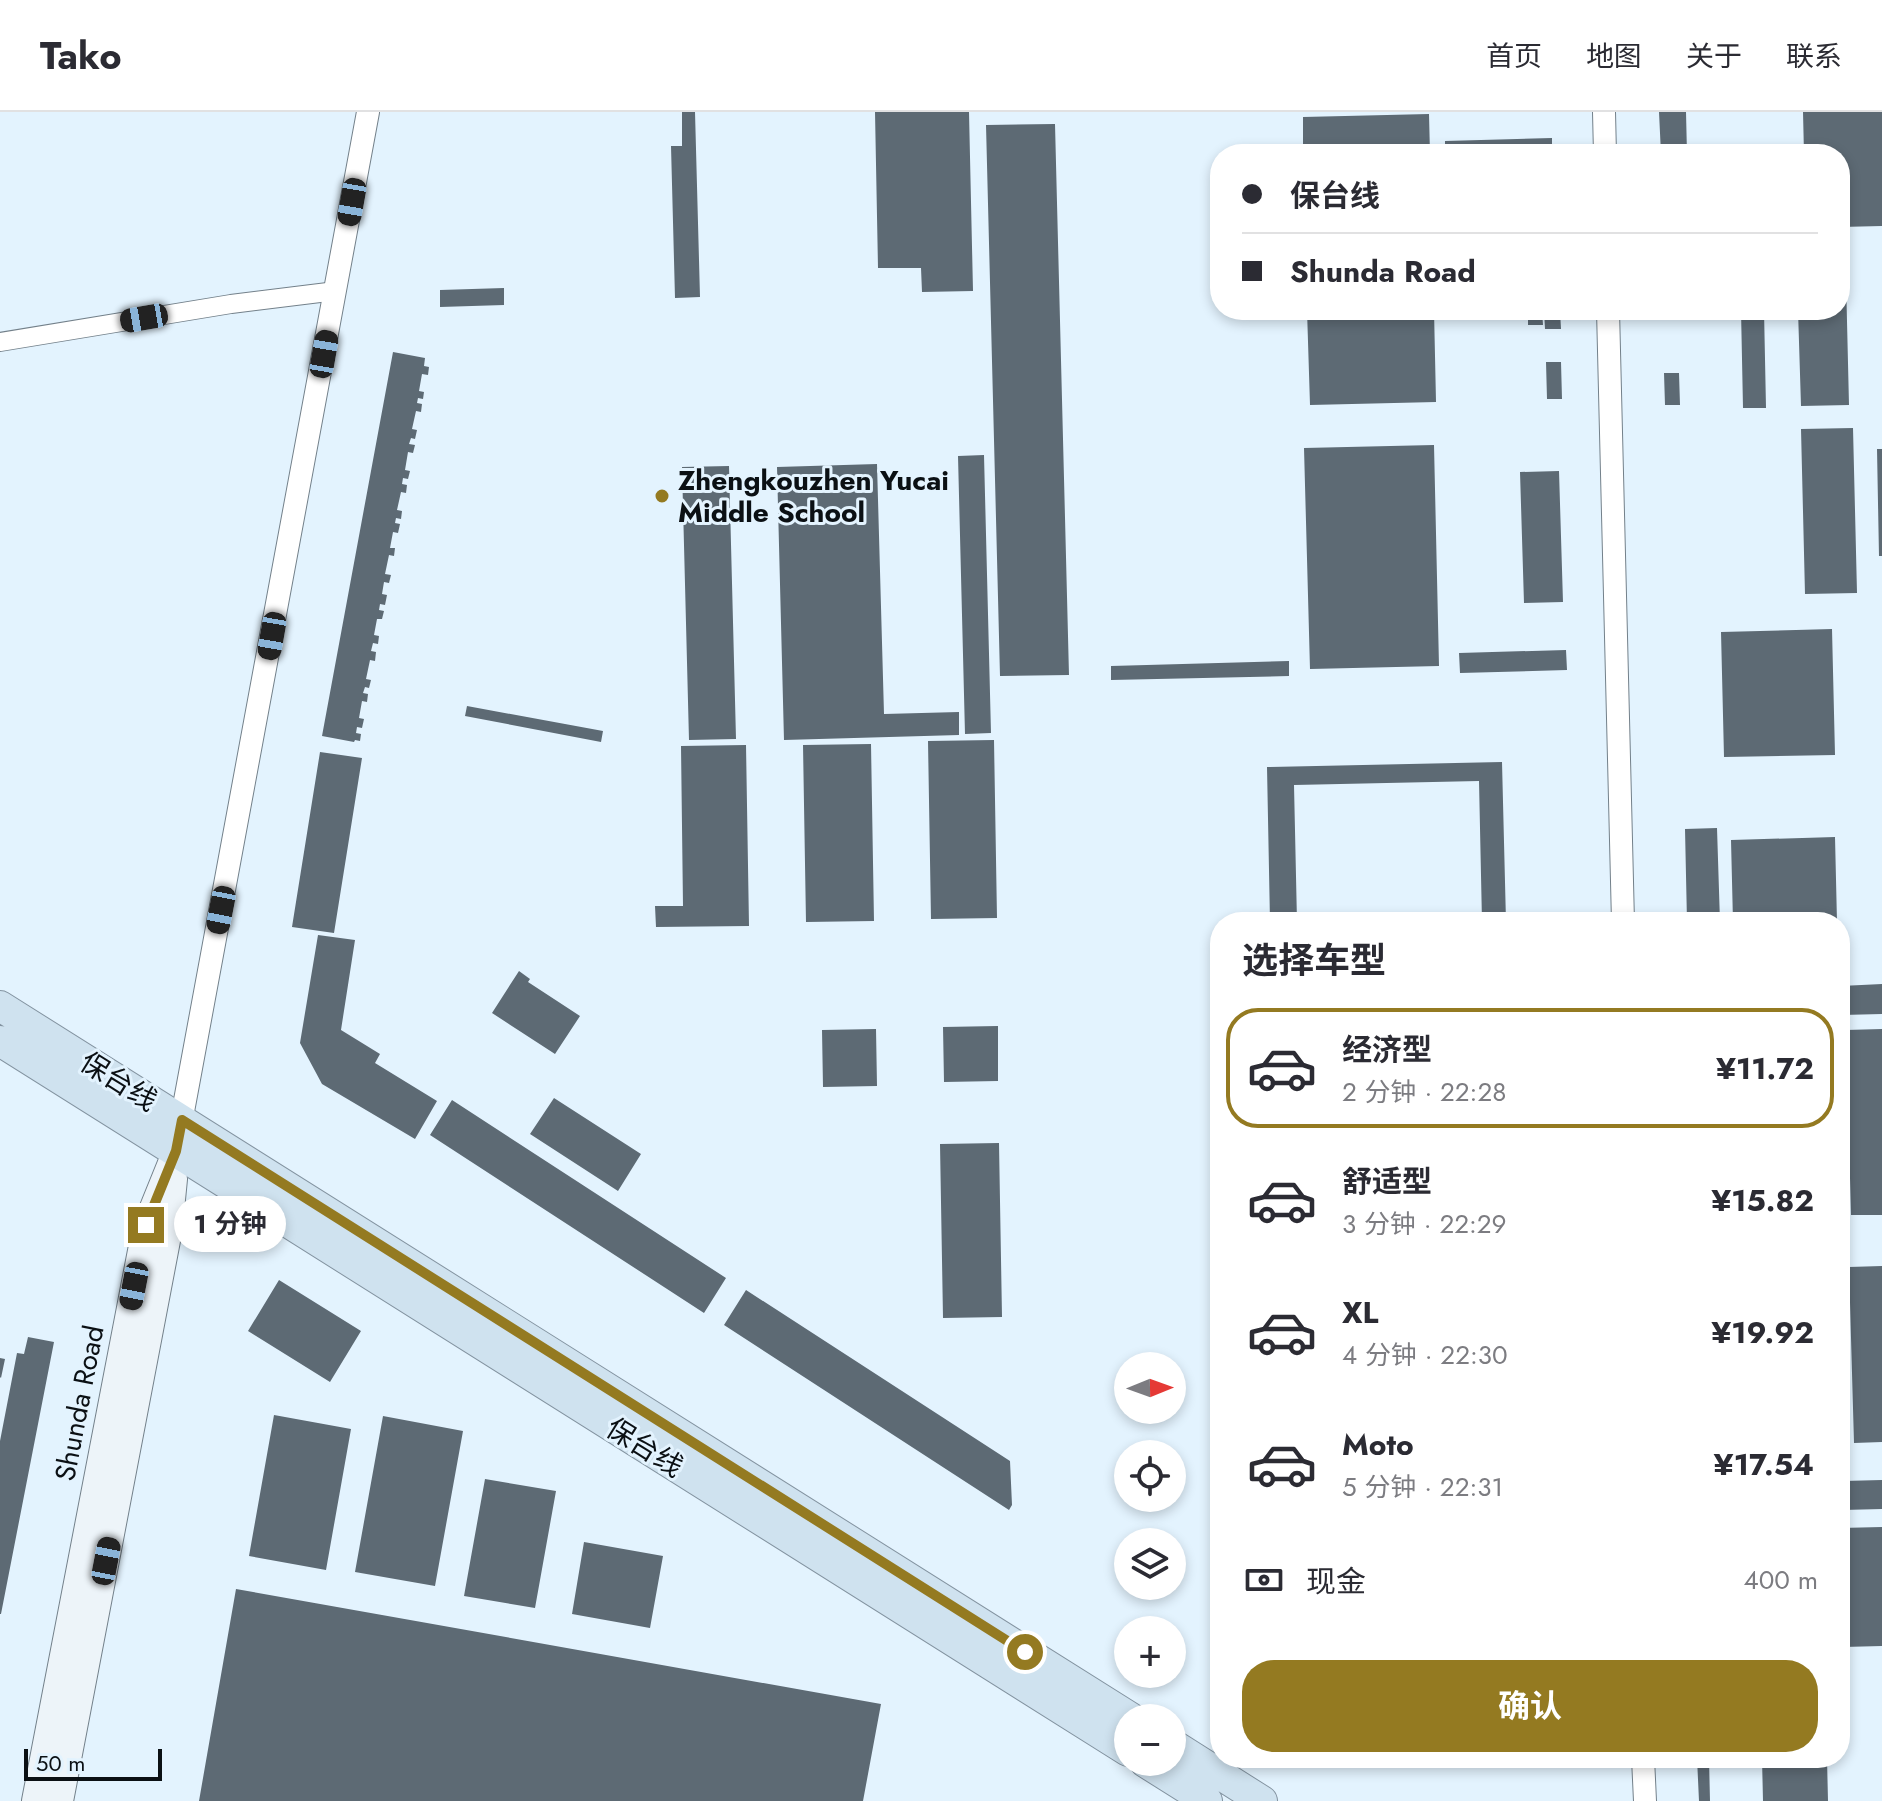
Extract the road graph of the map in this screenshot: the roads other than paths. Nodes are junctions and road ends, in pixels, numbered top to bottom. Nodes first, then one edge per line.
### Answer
1 (368, 112) edge
2 (1604, 112) edge
3 (1605, 144) edge
4 (336, 291) junction
5 (1608, 320) edge
6 (0, 342) edge
7 (1623, 912) edge
8 (0, 1006) edge
9 (0, 1041) edge
10 (182, 1120) junction
11 (176, 1151) junction
12 (1114, 1707) edge
13 (1114, 1742) edge
14 (1186, 1753) edge
15 (1643, 1768) edge
16 (1167, 1776) edge
17 (35, 1801) edge
18 (60, 1801) edge
19 (1207, 1801) edge
20 (1262, 1801) edge
21 (1645, 1801) edge

1 - 4 street
2 - 3 street
4 - 6 street
4 - 10 street
5 - 7 street
8 - 10 highway, 保台线
9 - 11 highway, 保台线
10 - 11 street
10 - 12 highway, 保台线
11 - 13 highway, 保台线
11 - 17 main road, Shunda Road
11 - 18 main road, Shunda Road
14 - 20 highway
15 - 21 street
16 - 19 highway

